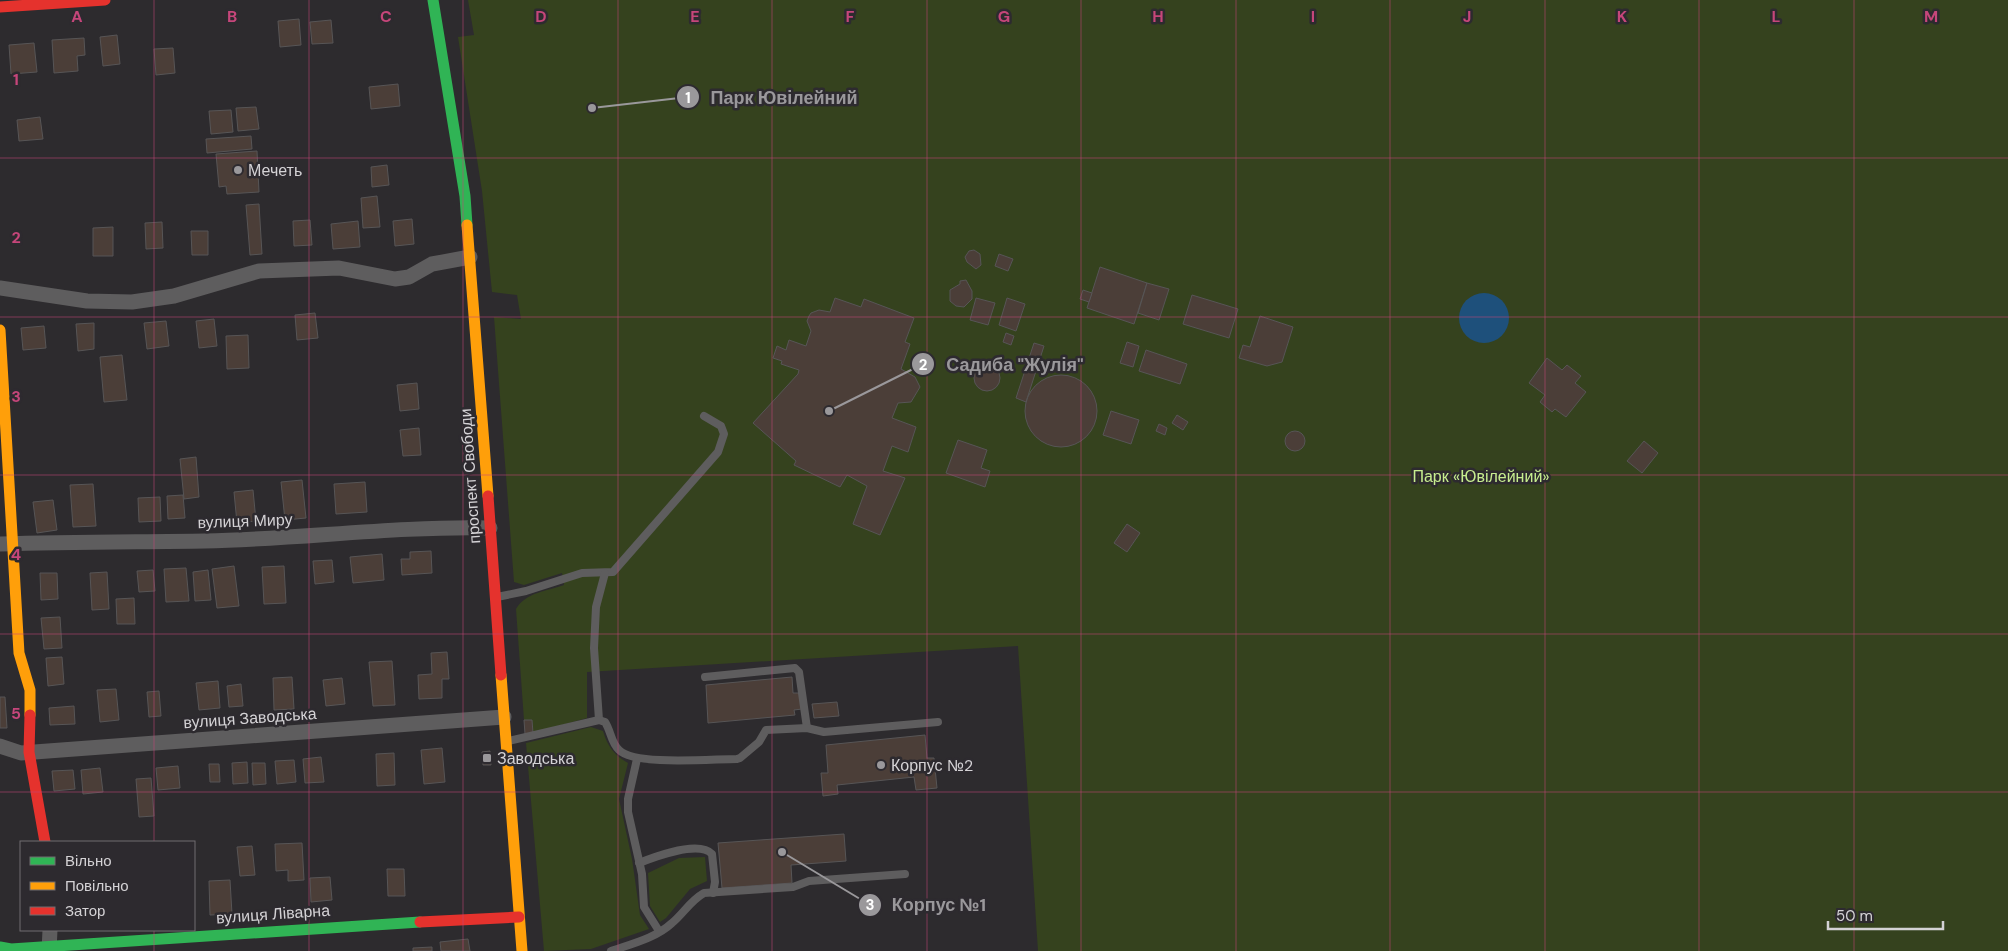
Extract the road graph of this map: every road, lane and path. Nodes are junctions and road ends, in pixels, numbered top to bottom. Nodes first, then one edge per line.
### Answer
1 (105, 0) edge
2 (433, 0) edge
3 (0, 7) edge
4 (470, 257) junction
5 (0, 288) edge
6 (0, 330) edge
7 (704, 416) dead end
8 (490, 528) junction
9 (6, 544) edge
10 (605, 573) junction
11 (495, 597) junction
12 (705, 677) dead end
13 (504, 717) junction
14 (599, 720) junction
15 (938, 722) dead end
16 (807, 728) junction
17 (506, 742) junction
18 (0, 746) edge
19 (29, 752) junction
20 (637, 759) junction
21 (45, 841) edge
22 (639, 863) junction
23 (905, 874) dead end
24 (713, 894) junction
25 (519, 917) junction
26 (659, 932) junction
27 (49, 942) edge
28 (0, 947) edge
29 (522, 951) edge
30 (611, 951) edge

1 - 3 street
2 - 4 street, проспект Свободи
4 - 5 street
4 - 8 street, проспект Свободи
6 - 9 street
7 - 10 lane
8 - 9 street, вулиця Миру
8 - 11 street, проспект Свободи
9 - 19 street
10 - 11 lane
10 - 14 lane
11 - 13 street, проспект Свободи
12 - 16 lane
13 - 17 street, проспект Свободи
13 - 19 street, вулиця Заводська
14 - 17 lane
14 - 20 lane
15 - 16 lane
16 - 20 lane
17 - 25 street, проспект Свободи
18 - 19 street, вулиця Заводська
19 - 21 street
20 - 22 lane
22 - 24 lane
22 - 26 lane
23 - 24 lane
24 - 26 lane
25 - 27 street, вулиця Ліварна
25 - 29 street, проспект Свободи
26 - 30 lane
27 - 28 street, вулиця Ліварна

